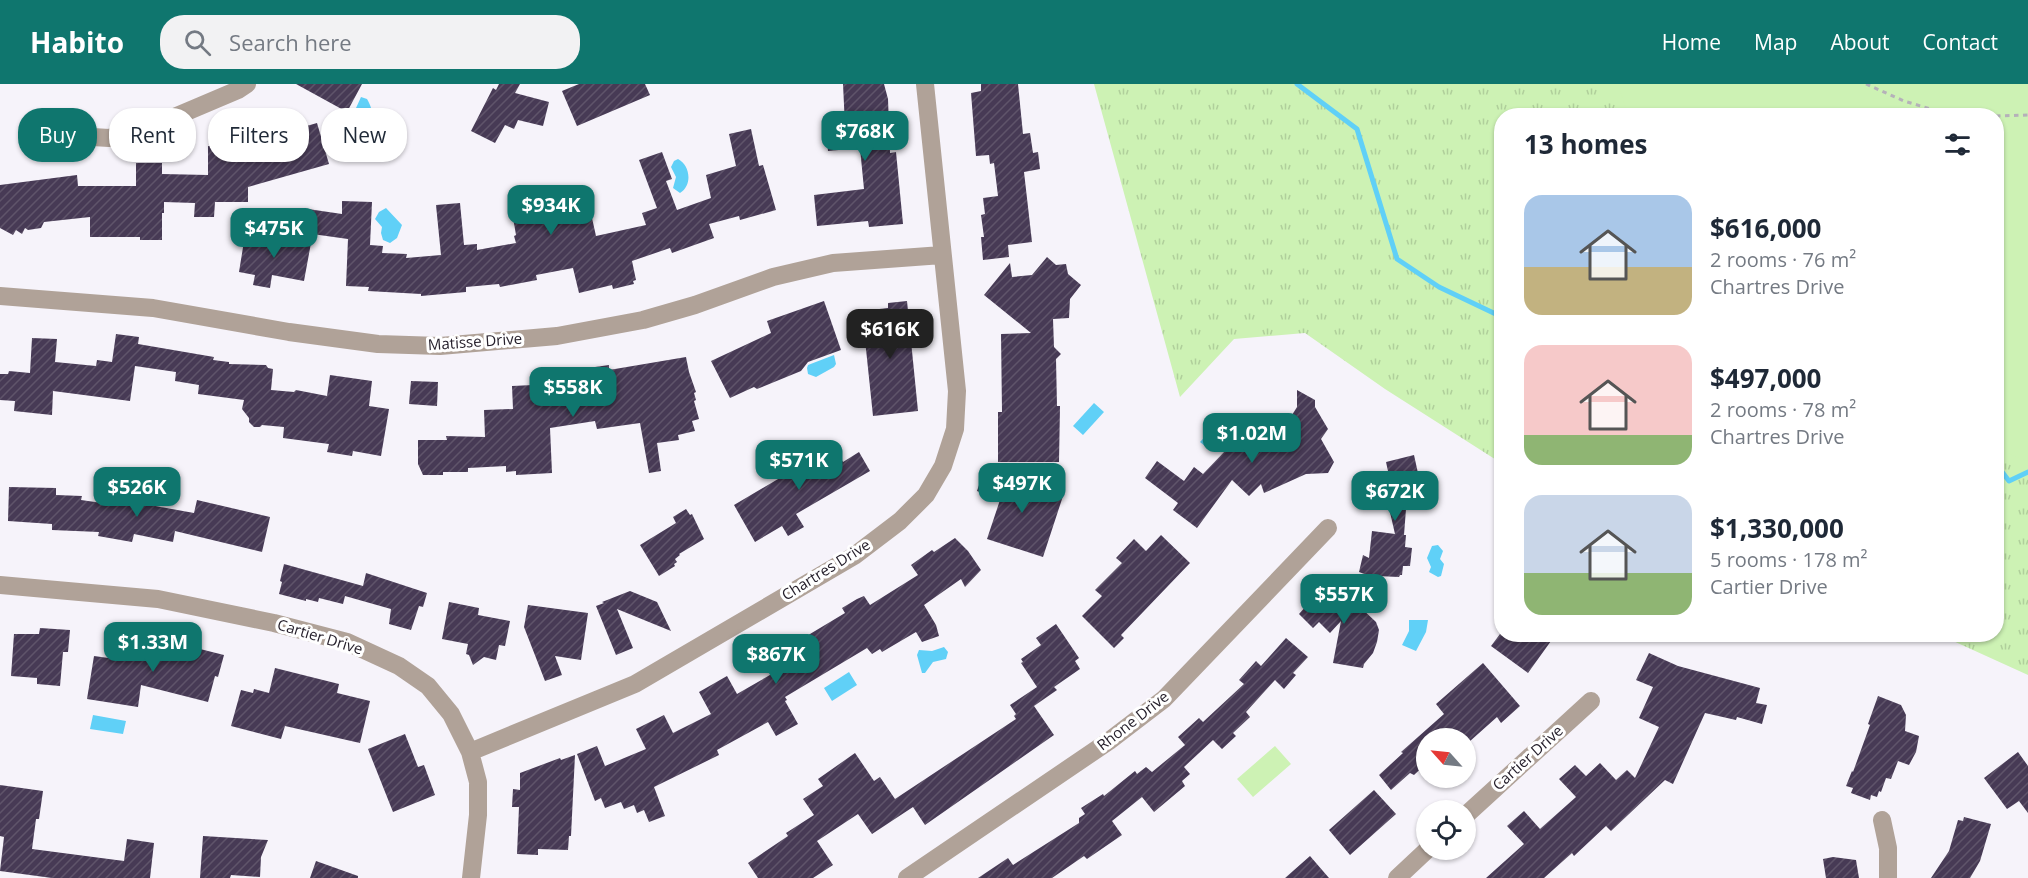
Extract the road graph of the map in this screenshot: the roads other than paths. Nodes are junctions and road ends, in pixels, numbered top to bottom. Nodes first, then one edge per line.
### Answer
1 (247, 84) edge
2 (926, 84) edge
3 (97, 137) edge
4 (942, 255) junction
5 (0, 296) edge
6 (1328, 528) dead end
7 (0, 585) edge
8 (1591, 700) dead end
9 (470, 752) junction
10 (1476, 806) edge
11 (1882, 820) dead end
12 (1416, 860) edge
13 (471, 878) edge
14 (907, 878) edge
15 (1397, 878) edge
16 (1888, 878) edge

1 - 3 street
2 - 4 street, Chartres Drive
4 - 5 street, Matisse Drive
4 - 9 street, Chartres Drive
6 - 14 street, Rhone Drive
7 - 9 street, Cartier Drive
8 - 10 street, Cartier Drive
9 - 13 street, Cartier Drive
11 - 16 street
12 - 15 street

